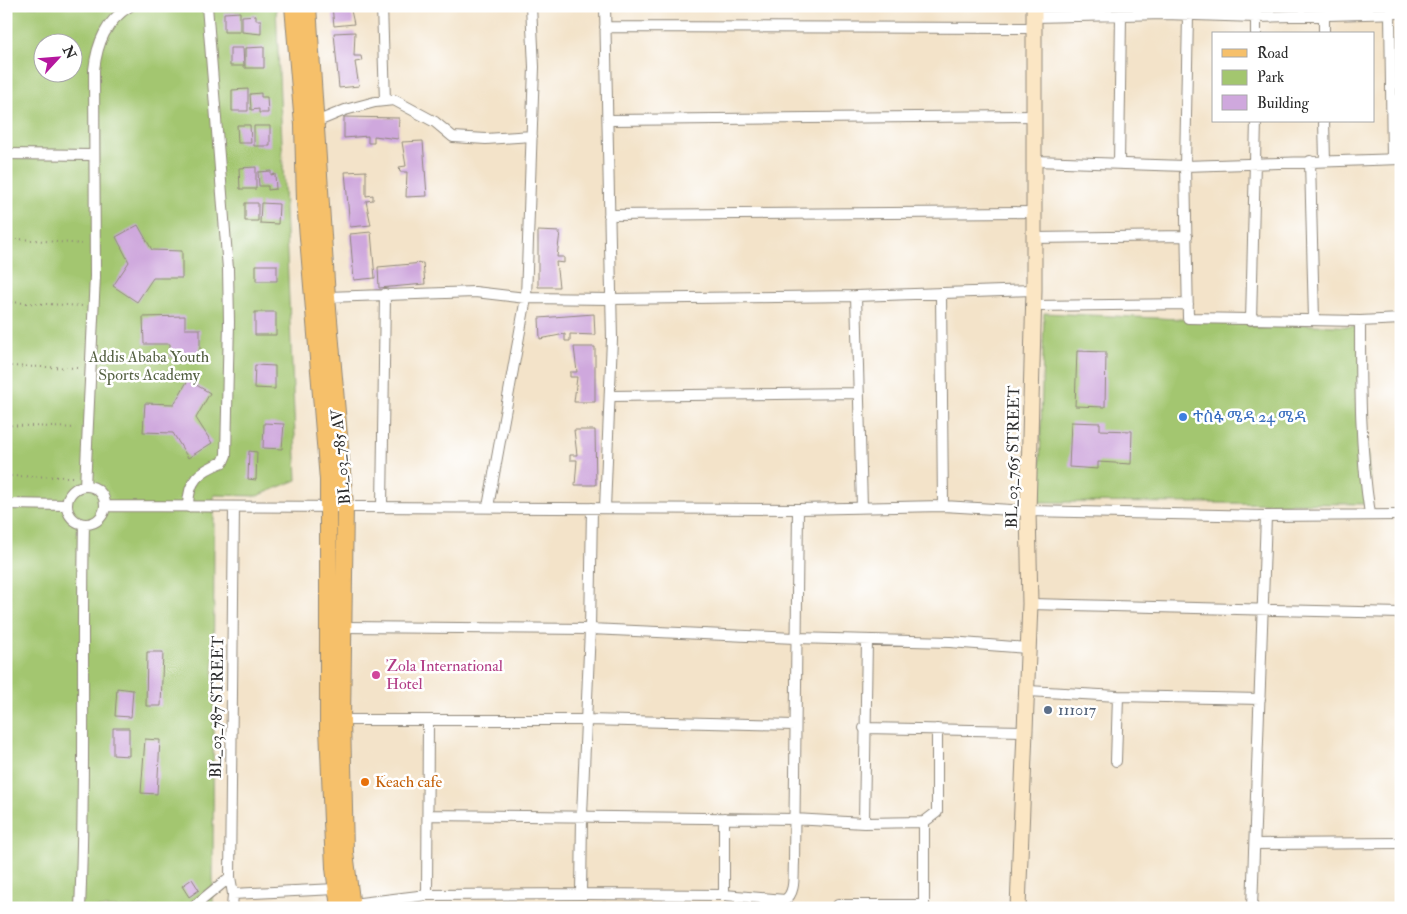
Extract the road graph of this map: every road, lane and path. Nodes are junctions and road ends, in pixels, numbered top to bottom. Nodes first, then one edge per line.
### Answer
1 (130, 6) edge
2 (207, 6) edge
3 (293, 6) edge
4 (308, 6) edge
5 (382, 6) edge
6 (532, 6) edge
7 (605, 6) edge
8 (1165, 10) edge
9 (1371, 10) edge
10 (1263, 13) edge
11 (1396, 13) edge
12 (1121, 15) junction
13 (1188, 15) junction
14 (1324, 16) junction
15 (1034, 17) edge
16 (605, 27) junction
17 (1257, 32) edge
18 (1324, 32) edge
19 (385, 101) junction
20 (1035, 116) junction
21 (609, 120) junction
22 (1256, 122) edge
23 (1324, 122) edge
24 (309, 124) junction
25 (532, 136) junction
26 (6, 154) edge
27 (92, 155) junction
28 (1396, 159) edge
29 (1310, 161) junction
30 (1325, 161) junction
31 (1035, 162) junction
32 (1256, 163) junction
33 (1119, 164) junction
34 (1185, 166) junction
35 (1034, 212) junction
36 (609, 215) junction
37 (1188, 236) junction
38 (6, 238) edge
39 (1033, 238) junction
40 (95, 245) junction
41 (1034, 290) junction
42 (941, 293) junction
43 (385, 294) junction
44 (856, 296) junction
45 (327, 297) junction
46 (526, 298) junction
47 (610, 299) junction
48 (6, 302) edge
49 (1188, 304) junction
50 (1034, 306) junction
51 (93, 307) junction
52 (1401, 319) edge
53 (1251, 320) junction
54 (1314, 320) junction
55 (1360, 321) junction
56 (6, 366) edge
57 (91, 369) junction
58 (857, 393) junction
59 (611, 396) junction
60 (6, 425) edge
61 (87, 428) junction
62 (6, 476) edge
63 (85, 482) junction
64 (6, 504) edge
65 (67, 505) junction
66 (345, 505) junction
67 (104, 506) junction
68 (382, 506) junction
69 (943, 506) junction
70 (188, 507) junction
71 (234, 507) junction
72 (329, 507) junction
73 (862, 507) junction
74 (488, 508) junction
75 (592, 508) junction
76 (604, 508) junction
77 (798, 509) junction
78 (1028, 511) junction
79 (1370, 514) junction
80 (1401, 515) edge
81 (1266, 516) junction
82 (84, 524) junction
83 (1030, 604) junction
84 (1263, 610) junction
85 (1401, 613) edge
86 (344, 627) junction
87 (590, 629) junction
88 (795, 638) junction
89 (867, 640) junction
90 (1028, 648) junction
91 (1028, 691) junction
92 (1118, 696) junction
93 (1260, 699) junction
94 (342, 720) junction
95 (588, 720) junction
96 (428, 721) junction
97 (794, 725) junction
98 (864, 728) junction
99 (938, 729) junction
100 (1027, 730) junction
101 (1116, 761) dead end
102 (429, 815) junction
103 (582, 815) junction
104 (724, 818) junction
105 (794, 819) junction
106 (924, 822) junction
107 (864, 823) junction
108 (1401, 843) edge
109 (1256, 844) junction
110 (230, 877) junction
111 (336, 888) junction
112 (233, 894) junction
113 (581, 894) junction
114 (724, 895) junction
115 (427, 896) junction
116 (407, 903) edge
117 (838, 905) dead end
118 (924, 906) edge
119 (348, 907) edge
120 (80, 908) edge
121 (192, 908) edge
122 (232, 908) edge
123 (1018, 908) edge
124 (1252, 908) edge

1 - 27 street
2 - 70 street
3 - 24 main road, BL_03_785 AV
4 - 24 main road, BL_03_785 AV
5 - 19 street
6 - 25 street
7 - 16 street
8 - 12 street
8 - 13 street
9 - 11 street
9 - 14 street
10 - 13 street
10 - 14 street
10 - 17 street
11 - 28 street
12 - 15 street
12 - 33 street
13 - 34 street
14 - 18 street
15 - 16 street
15 - 20 street, BL_03_765 STREET
16 - 21 street
19 - 24 street
19 - 25 street
20 - 21 street
20 - 31 street, BL_03_765 STREET
21 - 36 street
22 - 32 street
23 - 30 street
24 - 45 main road, BL_03_785 AV
24 - 72 main road, BL_03_785 AV
25 - 46 street
26 - 27 street
27 - 40 street
28 - 30 street
29 - 30 street
29 - 32 street
29 - 54 street
31 - 33 street
31 - 35 street, BL_03_765 STREET
32 - 34 street
32 - 53 street
33 - 34 street
34 - 37 street
35 - 36 street
35 - 39 street, BL_03_765 STREET
36 - 47 street
37 - 39 street
37 - 49 street
38 - 40 path
39 - 41 street, BL_03_765 STREET
40 - 51 street
41 - 42 street
41 - 50 street, BL_03_765 STREET
42 - 44 street
42 - 69 street
43 - 45 street
43 - 46 street
43 - 68 street
44 - 47 street
44 - 58 street
45 - 66 main road, BL_03_785 AV
46 - 47 street
46 - 74 street
47 - 59 street
48 - 51 path
49 - 50 street
49 - 53 street
50 - 78 street, BL_03_765 STREET
51 - 57 street
52 - 55 street
53 - 54 street
54 - 55 street
55 - 79 street
56 - 57 path
57 - 61 street
58 - 59 street
58 - 73 street
59 - 76 street
60 - 61 path
61 - 63 street
62 - 63 path
63 - 65 street
63 - 67 street
64 - 65 street
65 - 82 street
66 - 68 street
66 - 72 street
66 - 86 main road, BL_03_785 AV
67 - 70 street
67 - 82 street
68 - 74 street
69 - 73 street
69 - 78 street
70 - 71 street
71 - 72 street
71 - 110 street, BL_03_787 STREET
72 - 111 main road, BL_03_785 AV
73 - 77 street
74 - 75 street
75 - 76 street
75 - 87 street
76 - 77 street
77 - 88 street
78 - 81 street
78 - 83 street, BL_03_765 STREET
79 - 80 street
79 - 81 street
81 - 84 street
82 - 120 street
83 - 84 street
83 - 90 street, BL_03_765 STREET
84 - 85 street
84 - 93 street
86 - 87 street
86 - 94 main road, BL_03_785 AV
87 - 88 street
87 - 95 street
88 - 89 street
88 - 97 street
89 - 90 street
89 - 98 street
90 - 91 street, BL_03_765 STREET
91 - 92 street
91 - 100 street, BL_03_765 STREET
92 - 93 street
92 - 101 street
93 - 109 street
94 - 96 street
94 - 119 main road, BL_03_785 AV
95 - 96 street
95 - 97 street
95 - 103 street
96 - 102 street
97 - 105 street
98 - 99 street
98 - 107 street
99 - 100 street
99 - 106 street
100 - 123 street, BL_03_765 STREET
102 - 103 street
102 - 115 street
103 - 104 street
103 - 113 street
104 - 105 street
104 - 114 street
105 - 107 street
105 - 114 street
106 - 107 street
106 - 118 street
108 - 109 street
109 - 124 street
110 - 112 street, BL_03_787 STREET
110 - 121 street
111 - 112 street
111 - 119 main road, BL_03_785 AV
112 - 122 street, BL_03_787 STREET
113 - 114 street
113 - 115 street
115 - 116 street
116 - 119 street
117 - 118 street

